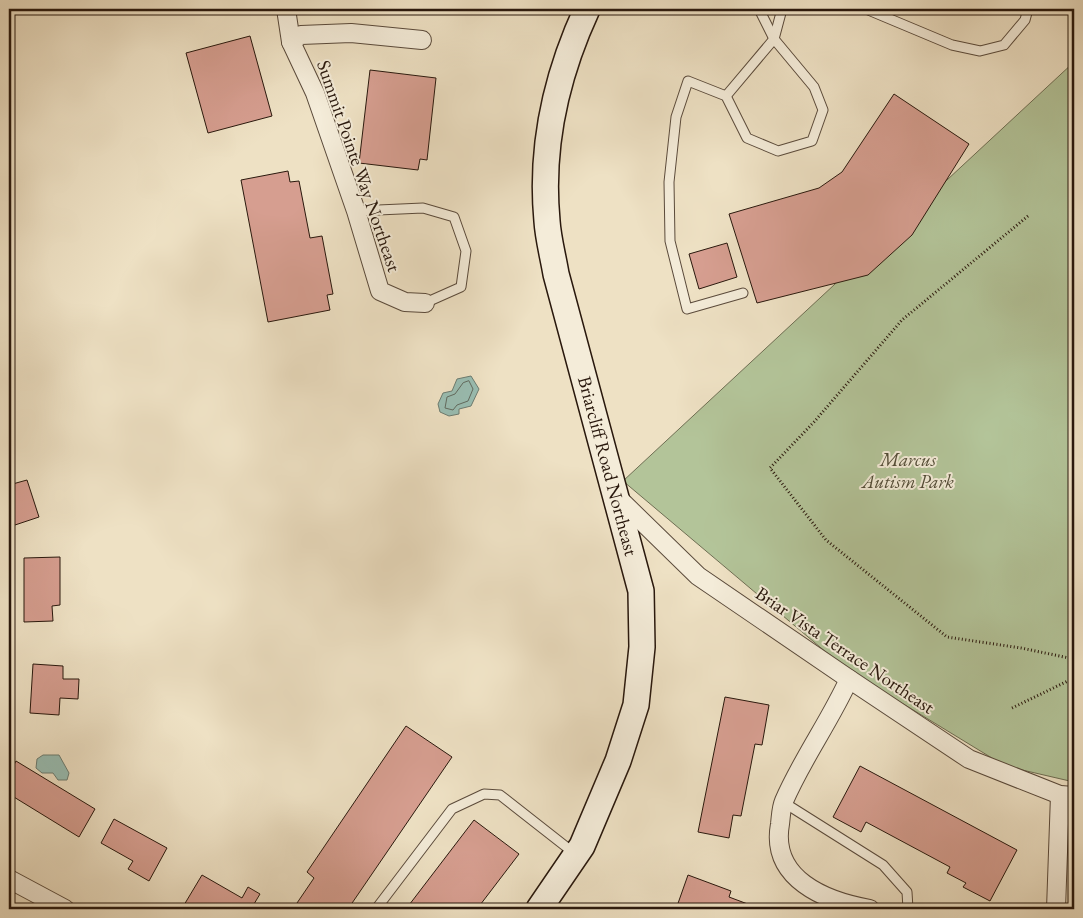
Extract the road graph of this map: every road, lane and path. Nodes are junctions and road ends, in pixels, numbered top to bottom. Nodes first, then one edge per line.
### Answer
1 (286, 9) edge
2 (586, 9) edge
3 (759, 9) edge
4 (782, 9) edge
5 (866, 9) edge
6 (1028, 9) edge
7 (774, 39) junction
8 (422, 40) dead end
9 (291, 42) junction
10 (726, 96) junction
11 (356, 211) junction
12 (1028, 216) dead end
13 (743, 293) dead end
14 (426, 302) joint
15 (618, 498) junction
16 (1074, 659) edge
17 (1074, 678) edge
18 (849, 679) junction
19 (1012, 708) dead end
20 (1067, 796) edge
21 (783, 802) junction
22 (576, 854) junction
23 (9, 879) edge
24 (65, 909) edge
25 (376, 909) edge
26 (539, 909) edge
27 (870, 909) edge
28 (908, 909) edge
29 (1056, 909) edge

1 - 9 street, Summit Pointe Way Northeast
2 - 15 main road, Briarcliff Road Northeast
3 - 7 lane
4 - 7 lane
5 - 6 lane
7 - 10 lane
7 - 10 lane
8 - 9 street
9 - 11 street, Summit Pointe Way Northeast
10 - 13 lane
11 - 14 street, Summit Pointe Way Northeast
11 - 14 lane
12 - 16 path
15 - 18 street, Briar Vista Terrace Northeast
15 - 22 main road, Briarcliff Road Northeast
17 - 19 path
18 - 20 street, Briar Vista Terrace Northeast
18 - 21 street
20 - 29 street
21 - 27 street
21 - 28 lane
22 - 25 lane
22 - 26 main road, Briarcliff Road Northeast
23 - 24 street

